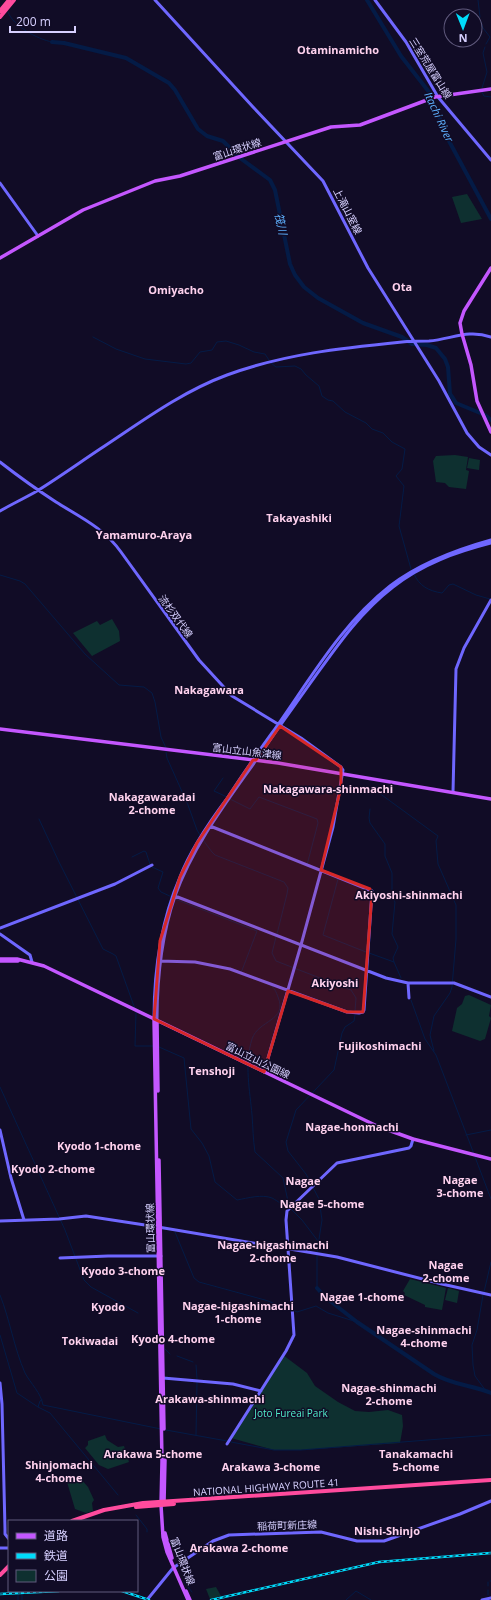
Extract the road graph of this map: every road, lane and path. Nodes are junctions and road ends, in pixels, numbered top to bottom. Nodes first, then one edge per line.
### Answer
1 (14, 0) edge
2 (155, 0) edge
3 (375, 0) edge
4 (9, 2) edge
5 (1, 13) edge
6 (491, 89) edge
7 (436, 97) junction
8 (286, 141) junction
9 (491, 160) edge
10 (0, 183) edge
11 (38, 236) junction
12 (0, 258) edge
13 (491, 268) edge
14 (462, 334) junction
15 (491, 337) edge
16 (414, 341) junction
17 (491, 432) edge
18 (491, 455) edge
19 (0, 462) edge
20 (38, 490) junction
21 (0, 511) edge
22 (491, 542) edge
23 (491, 600) edge
24 (279, 725) junction
25 (0, 729) edge
26 (255, 760) junction
27 (343, 774) junction
28 (453, 792) junction
29 (491, 799) edge
30 (210, 826) junction
31 (202, 837) junction
32 (152, 865) dead end
33 (321, 870) junction
34 (175, 896) junction
35 (0, 928) edge
36 (0, 934) edge
37 (301, 946) junction
38 (0, 960) edge
39 (159, 961) junction
40 (32, 962) junction
41 (367, 971) junction
42 (408, 983) junction
43 (288, 991) junction
44 (491, 997) edge
45 (409, 998) dead end
46 (156, 1020) junction
47 (264, 1072) junction
48 (0, 1130) edge
49 (413, 1139) junction
50 (491, 1159) edge
51 (24, 1220) junction
52 (0, 1221) edge
53 (159, 1227) junction
54 (288, 1249) junction
55 (159, 1256) junction
56 (60, 1258) dead end
57 (491, 1295) edge
58 (163, 1378) junction
59 (0, 1383) edge
60 (261, 1391) junction
61 (163, 1430) junction
62 (227, 1444) dead end
63 (491, 1480) edge
64 (491, 1501) edge
65 (163, 1503) junction
66 (75, 1520) edge
67 (81, 1520) edge
68 (8, 1538) edge
69 (8, 1564) edge
70 (8, 1567) edge
71 (174, 1567) junction
72 (0, 1572) edge
73 (0, 1575) edge
74 (491, 1598) edge
75 (147, 1600) edge
76 (189, 1600) edge
77 (482, 1600) edge

1 - 4 highway
2 - 8 street, 上滝山室線
3 - 7 street, 三室荒屋富山線
4 - 5 highway
6 - 7 main road, 富山環状線
7 - 8 main road, 富山環状線
7 - 9 street, 三室荒屋富山線
8 - 11 main road, 富山環状線
8 - 16 street, 上滝山室線
10 - 11 street
11 - 12 main road, 富山環状線
13 - 14 main road
14 - 15 street
14 - 16 street
14 - 17 main road
16 - 18 street, 上滝山室線
16 - 20 street
19 - 20 street, 流杉双代線
20 - 21 street
20 - 24 street, 流杉双代線
22 - 24 street
23 - 28 street
24 - 26 street
24 - 27 street, 流杉双代線
25 - 26 main road, 富山立山魚津線
26 - 27 main road, 富山立山魚津線
26 - 30 street
26 - 31 street
27 - 28 main road, 富山立山魚津線
27 - 33 street
28 - 29 main road, 富山立山魚津線
30 - 31 street
30 - 33 street
31 - 34 street
31 - 46 street
32 - 35 street
33 - 37 street
33 - 41 street
34 - 37 street
34 - 39 street
36 - 40 street
37 - 41 street
37 - 43 street
38 - 40 main road, 富山立山公園線
39 - 43 street
39 - 46 street
40 - 46 main road, 富山立山公園線
41 - 42 street
41 - 43 street
42 - 44 street
42 - 45 street
43 - 47 street
46 - 47 main road, 富山立山公園線
46 - 53 main road, 富山環状線
47 - 49 main road, 富山立山公園線
48 - 51 street
49 - 50 main road, 富山立山公園線
49 - 54 street
51 - 52 street
51 - 53 street
53 - 54 street
53 - 55 main road, 富山環状線
54 - 57 street
54 - 60 street
55 - 56 street
55 - 58 main road, 富山環状線
55 - 61 main road, 富山環状線
58 - 60 street
58 - 61 main road, 富山環状線
59 - 68 street
60 - 62 street
61 - 65 main road, 富山環状線
63 - 65 highway, NATIONAL HIGHWAY ROUTE 41
64 - 71 street, 稲荷町新庄線
65 - 66 highway, NATIONAL HIGHWAY ROUTE 41
65 - 67 highway, NATIONAL HIGHWAY ROUTE 41
65 - 71 main road, 富山環状線
69 - 72 highway
70 - 73 highway
71 - 75 street, 稲荷町新庄線
71 - 76 main road, 富山環状線
74 - 77 street

